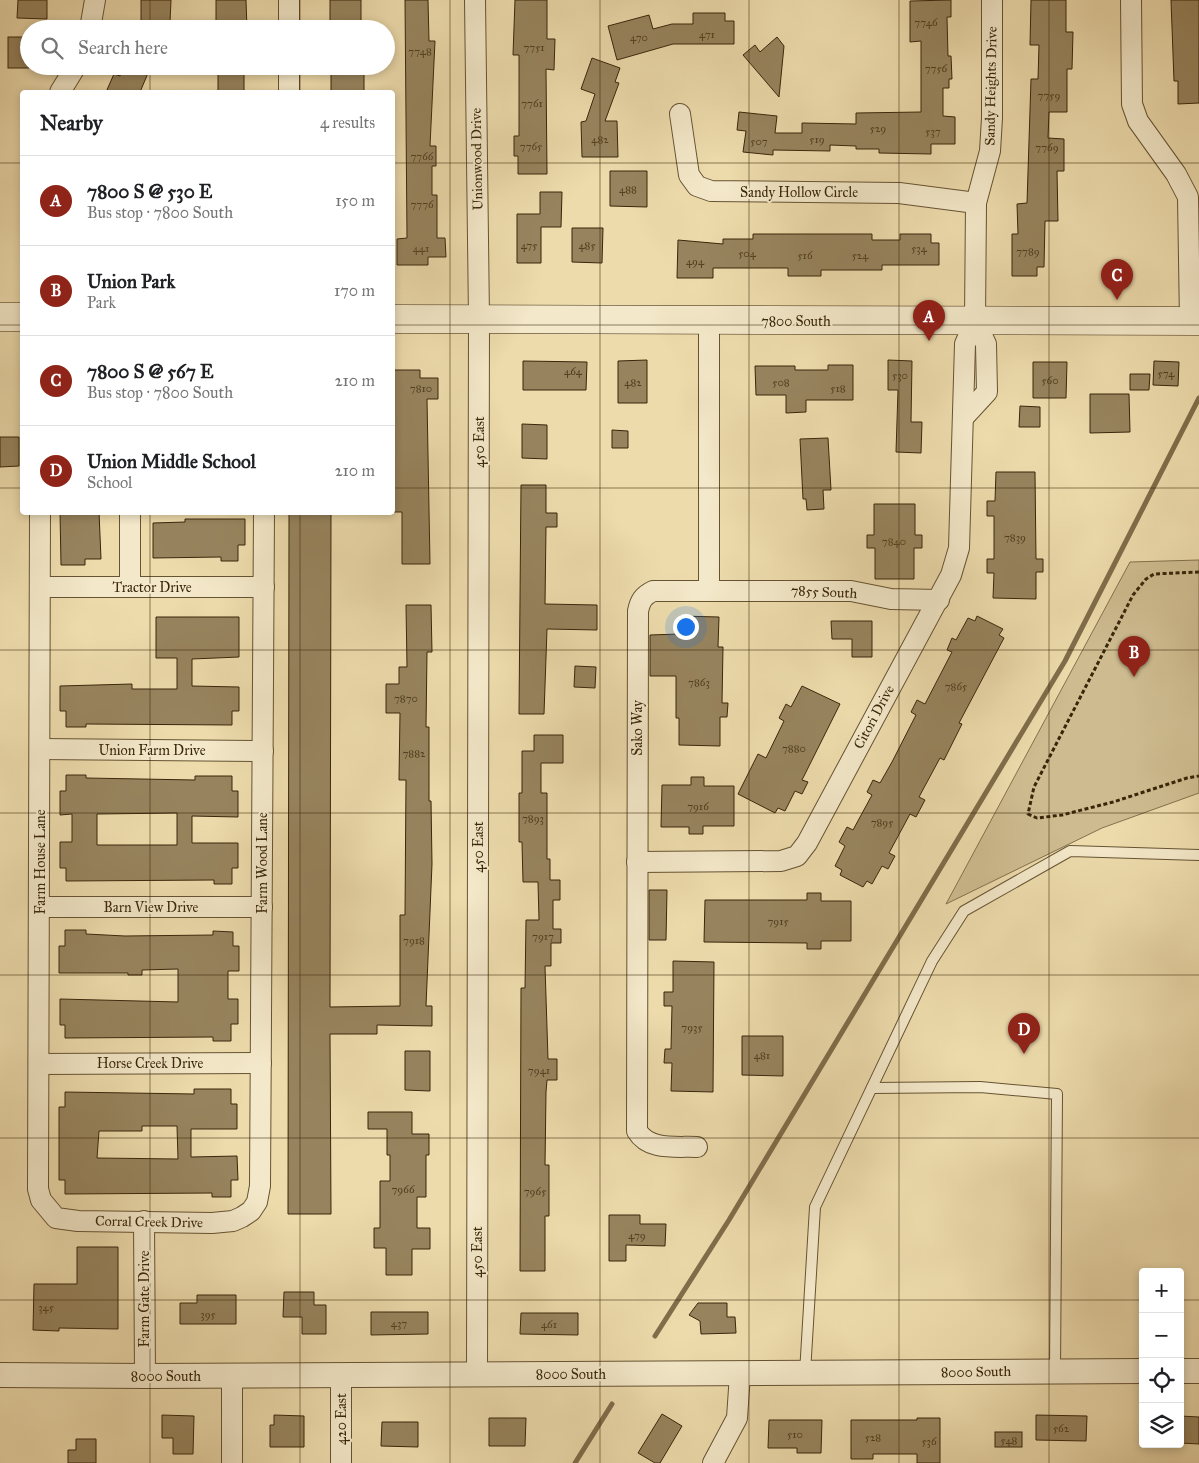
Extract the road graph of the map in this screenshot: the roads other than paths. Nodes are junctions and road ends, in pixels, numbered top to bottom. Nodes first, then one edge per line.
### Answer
1 (95, 0) edge
2 (289, 0) edge
3 (475, 0) edge
4 (992, 0) edge
5 (1131, 0) edge
6 (92, 20) edge
7 (289, 20) edge
8 (70, 75) edge
9 (289, 75) edge
10 (61, 90) edge
11 (289, 90) edge
12 (680, 114) dead end
13 (1194, 196) edge
14 (976, 203) junction
15 (0, 317) edge
16 (20, 317) edge
17 (395, 319) edge
18 (479, 319) junction
19 (975, 320) junction
20 (709, 321) junction
21 (1194, 321) edge
22 (40, 515) edge
23 (130, 515) edge
24 (264, 515) edge
25 (40, 587) junction
26 (130, 587) junction
27 (264, 587) junction
28 (710, 590) junction
29 (939, 600) junction
30 (40, 750) junction
31 (263, 751) junction
32 (1199, 855) edge
33 (637, 862) junction
34 (40, 907) junction
35 (262, 907) junction
36 (39, 1064) junction
37 (261, 1064) junction
38 (872, 1088) junction
39 (697, 1147) dead end
40 (47, 1210) joint
41 (251, 1211) joint
42 (144, 1222) junction
43 (1054, 1371) junction
44 (1139, 1371) edge
45 (1184, 1371) edge
46 (1199, 1371) edge
47 (477, 1374) junction
48 (740, 1374) junction
49 (805, 1374) junction
50 (0, 1375) edge
51 (342, 1375) junction
52 (145, 1376) junction
53 (232, 1376) junction
54 (232, 1463) edge
55 (341, 1463) edge
56 (713, 1463) edge

1 - 6 street
2 - 7 street
3 - 18 street, Unionwood Drive
4 - 14 street, Sandy Heights Drive
5 - 13 street
8 - 10 street
9 - 11 street
12 - 14 street, Sandy Hollow Circle
13 - 21 street
14 - 19 street, Sandy Heights Drive
15 - 16 main road
17 - 18 main road, 7800 South
18 - 20 main road, 7800 South
18 - 47 street, 450 East
19 - 20 main road, 7800 South
19 - 21 main road, 7800 South
19 - 29 street, Citori Drive
20 - 28 street
22 - 25 street, Farm House Lane
23 - 26 street
24 - 27 street, Farm Wood Lane
25 - 26 street, Tractor Drive
25 - 30 street, Farm House Lane
26 - 27 street, Tractor Drive
27 - 31 street, Farm Wood Lane
28 - 29 street, 7855 South
28 - 33 street, Sako Way
29 - 33 street, Citori Drive
30 - 31 street, Union Farm Drive
30 - 34 street, Farm House Lane
31 - 35 street, Farm Wood Lane
32 - 38 lane
33 - 39 street, Sako Way
34 - 35 street, Barn View Drive
34 - 36 street, Farm House Lane
35 - 37 street, Farm Wood Lane
36 - 37 street, Horse Creek Drive
36 - 40 street, Farm House Lane
37 - 41 street, Farm Wood Lane
38 - 43 lane
38 - 49 lane
40 - 42 street, Corral Creek Drive
41 - 42 street, Corral Creek Drive
42 - 52 street, Farm Gate Drive
43 - 44 street, 8000 South
43 - 49 street, 8000 South
45 - 46 street
47 - 48 street, 8000 South
47 - 51 street, 8000 South
48 - 49 street, 8000 South
48 - 56 street
50 - 52 street, 8000 South
51 - 53 street, 8000 South
51 - 55 street, 420 East
52 - 53 street, 8000 South
53 - 54 street

